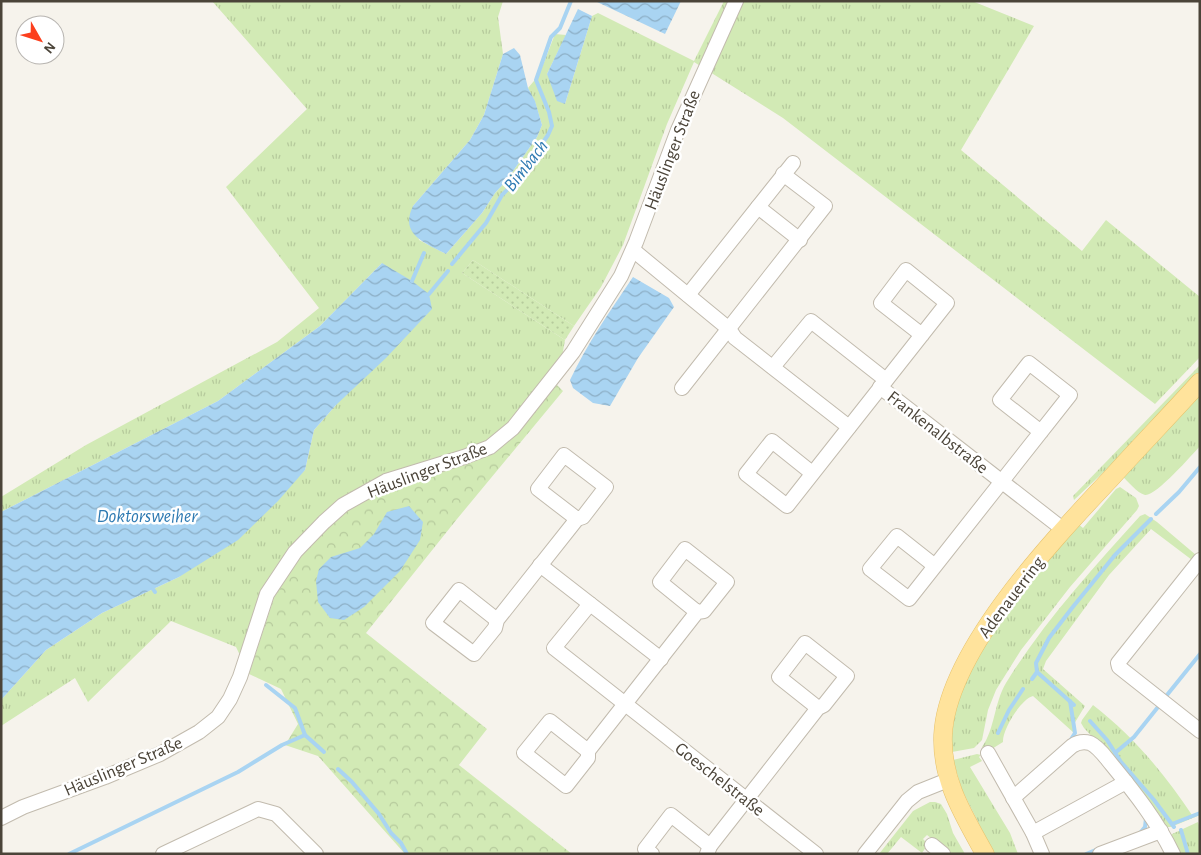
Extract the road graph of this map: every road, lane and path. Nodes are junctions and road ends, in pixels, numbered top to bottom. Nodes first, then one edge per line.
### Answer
1 (736, 1) edge
2 (792, 163) dead end
3 (784, 174) junction
4 (758, 207) junction
5 (800, 240) junction
6 (633, 250) junction
7 (688, 295) junction
8 (729, 329) junction
9 (922, 335) junction
10 (773, 367) junction
11 (1200, 382) edge
12 (883, 384) junction
13 (682, 388) dead end
14 (849, 427) junction
15 (1042, 432) junction
16 (812, 473) junction
17 (1002, 481) junction
18 (577, 519) junction
19 (1064, 530) junction
20 (540, 566) junction
21 (935, 566) junction
22 (1198, 566) edge
23 (590, 604) junction
24 (697, 612) junction
25 (497, 620) junction
26 (661, 659) junction
27 (625, 704) junction
28 (818, 708) junction
29 (1200, 731) edge
30 (588, 750) junction
31 (988, 753) dead end
32 (948, 780) junction
33 (1126, 782) junction
34 (1013, 798) junction
35 (746, 800) junction
36 (1, 818) edge
37 (1161, 831) junction
38 (1034, 833) junction
39 (932, 845) dead end
40 (709, 850) edge
41 (162, 854) edge
42 (316, 854) edge
43 (652, 854) edge
44 (816, 854) edge
45 (865, 854) edge
46 (943, 854) edge
47 (986, 854) edge
48 (1042, 854) edge
49 (1100, 854) edge
50 (1173, 854) edge

1 - 6 street, Häuslinger Straße
2 - 3 street
3 - 4 street
3 - 5 street
4 - 5 street
4 - 7 street
5 - 8 street
6 - 7 street
6 - 36 street, Häuslinger Straße
7 - 8 street
8 - 10 street
8 - 13 street
9 - 9 street
9 - 12 street
10 - 12 street, Frankenalbstraße
10 - 14 street
11 - 19 main road, Adenauerring
12 - 14 street, Frankenalbstraße
12 - 17 street, Frankenalbstraße
14 - 16 street, Frankenalbstraße
15 - 15 street
15 - 17 street
16 - 16 street, Frankenalbstraße
17 - 19 street, Frankenalbstraße
17 - 21 street
18 - 18 street
18 - 20 street
19 - 32 main road, Adenauerring
20 - 23 street
20 - 25 street
21 - 21 street
22 - 29 street
23 - 26 street
23 - 27 street, Goeschelstraße
24 - 24 street
24 - 26 street
25 - 25 street
26 - 27 street
27 - 30 street
27 - 35 street, Goeschelstraße
28 - 28 street
28 - 35 street
30 - 30 street
31 - 34 street
32 - 45 street
32 - 47 main road, Adenauerring
33 - 34 street
33 - 37 street
33 - 38 street
34 - 38 street
35 - 40 street
35 - 44 street, Goeschelstraße
37 - 49 street
37 - 50 street
38 - 48 street
39 - 46 street
40 - 43 street
41 - 42 street

